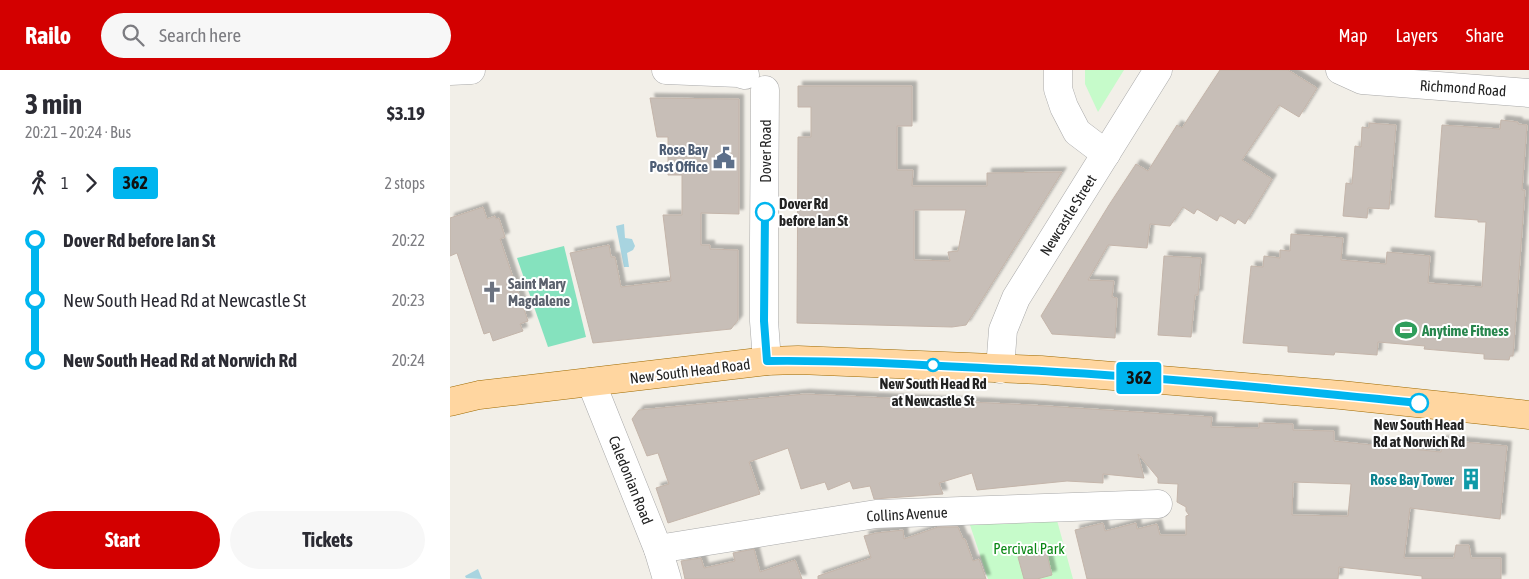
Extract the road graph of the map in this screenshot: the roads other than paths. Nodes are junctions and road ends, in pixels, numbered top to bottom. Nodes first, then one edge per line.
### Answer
1 (471, 70) edge
2 (666, 70) edge
3 (1058, 70) edge
4 (1158, 70) edge
5 (1340, 70) edge
6 (450, 71) edge
7 (758, 76) edge
8 (1529, 93) edge
9 (1106, 154) junction
10 (767, 361) junction
11 (1000, 369) junction
12 (591, 382) junction
13 (450, 402) edge
14 (1529, 415) edge
15 (1158, 504) dead end
16 (658, 549) junction
17 (667, 579) edge

1 - 6 street
2 - 7 street
3 - 9 street
4 - 9 street, Newcastle Street
5 - 8 street, Richmond Road
7 - 10 street, Dover Road
9 - 11 street, Newcastle Street
10 - 11 main road, New South Head Road
10 - 12 main road, New South Head Road
11 - 14 main road, New South Head Road
12 - 13 main road, New South Head Road
12 - 16 street, Caledonian Road
15 - 16 street, Collins Avenue
16 - 17 street, Caledonian Road

